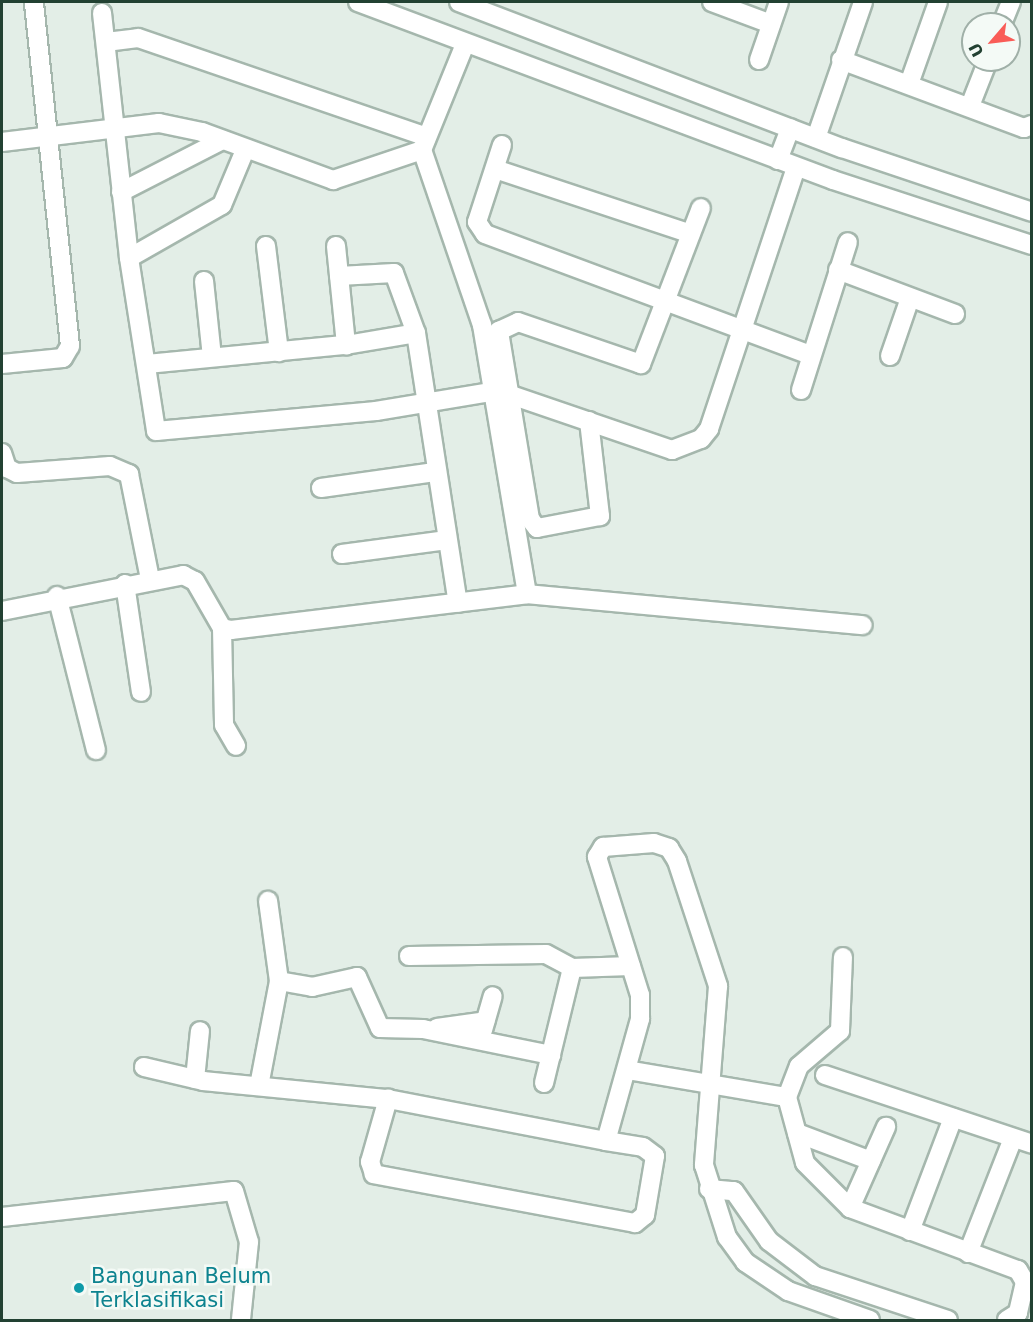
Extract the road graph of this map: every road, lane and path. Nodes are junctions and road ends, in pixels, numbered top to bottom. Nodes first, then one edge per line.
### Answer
1 (34, 2) edge
2 (362, 2) edge
3 (459, 2) edge
4 (712, 2) edge
5 (779, 2) edge
6 (863, 2) edge
7 (938, 2) edge
8 (102, 13) dead end
9 (771, 24) junction
10 (106, 42) junction
11 (465, 44) junction
12 (759, 60) dead end
13 (841, 60) junction
14 (983, 72) edge
15 (909, 84) junction
16 (970, 106) junction
17 (1032, 125) edge
18 (790, 128) junction
19 (113, 130) junction
20 (816, 138) junction
21 (50, 139) junction
22 (222, 140) junction
23 (2, 142) edge
24 (424, 143) junction
25 (502, 145) dead end
26 (842, 148) junction
27 (245, 150) junction
28 (778, 160) junction
29 (796, 167) junction
30 (495, 169) junction
31 (833, 180) junction
32 (121, 192) junction
33 (701, 208) dead end
34 (1032, 212) edge
35 (691, 234) junction
36 (848, 242) dead end
37 (1032, 245) edge
38 (266, 246) dead end
39 (336, 246) dead end
40 (129, 258) junction
41 (838, 270) junction
42 (339, 276) junction
43 (204, 281) dead end
44 (910, 298) junction
45 (665, 300) junction
46 (955, 314) dead end
47 (741, 326) junction
48 (416, 333) junction
49 (346, 345) junction
50 (279, 352) junction
51 (810, 355) junction
52 (890, 356) dead end
53 (212, 357) junction
54 (2, 364) edge
55 (147, 364) junction
56 (801, 390) dead end
57 (505, 394) junction
58 (425, 405) junction
59 (589, 421) junction
60 (2, 453) edge
61 (435, 472) junction
62 (321, 488) dead end
63 (447, 540) junction
64 (342, 554) dead end
65 (150, 579) junction
66 (125, 584) junction
67 (527, 594) junction
68 (57, 596) junction
69 (458, 603) junction
70 (2, 611) edge
71 (862, 625) dead end
72 (222, 628) junction
73 (141, 692) dead end
74 (236, 746) dead end
75 (96, 750) dead end
76 (268, 901) dead end
77 (409, 956) dead end
78 (843, 957) dead end
79 (631, 966) junction
80 (572, 968) junction
81 (279, 981) junction
82 (493, 996) dead end
83 (486, 1021) junction
84 (423, 1029) junction
85 (200, 1030) dead end
86 (480, 1041) junction
87 (551, 1055) junction
88 (144, 1067) dead end
89 (627, 1070) junction
90 (825, 1075) dead end
91 (195, 1079) junction
92 (544, 1083) dead end
93 (712, 1083) junction
94 (259, 1086) junction
95 (787, 1097) junction
96 (388, 1099) junction
97 (953, 1118) junction
98 (886, 1127) dead end
99 (797, 1133) junction
100 (1013, 1138) junction
101 (606, 1141) junction
102 (1032, 1144) edge
103 (871, 1161) junction
104 (709, 1189) junction
105 (850, 1209) junction
106 (2, 1217) edge
107 (910, 1231) junction
108 (968, 1253) junction
109 (241, 1320) edge
110 (870, 1320) edge
111 (948, 1320) edge
112 (1008, 1320) edge

1 - 21 street
2 - 11 street
3 - 18 street
4 - 9 street
5 - 9 street
6 - 13 street
7 - 15 street
8 - 10 street
9 - 12 street
10 - 19 street
10 - 24 street
11 - 24 street
11 - 28 street
13 - 15 street
13 - 20 street
14 - 16 street
15 - 16 street
16 - 17 street
18 - 20 street
18 - 28 street
19 - 21 street
19 - 22 street
19 - 32 street
20 - 26 street
21 - 23 street
21 - 54 street
22 - 27 street
22 - 32 street
24 - 27 street
24 - 57 street
25 - 30 street
26 - 31 street
26 - 34 street
27 - 40 street
28 - 29 street
29 - 31 street
29 - 47 street
30 - 35 street
30 - 45 street
31 - 37 street
32 - 40 street
33 - 35 street
35 - 45 street
36 - 41 street
38 - 50 street
39 - 42 street
40 - 55 street
41 - 44 street
41 - 51 street
42 - 48 street
42 - 49 street
43 - 53 street
44 - 46 street
44 - 52 street
45 - 47 street
45 - 57 street
47 - 51 street
47 - 59 street
48 - 49 street
48 - 58 street
49 - 50 street
50 - 53 street
51 - 56 street
53 - 55 street
55 - 58 street
57 - 58 street
57 - 59 street
57 - 59 street
57 - 67 street
58 - 61 street
60 - 65 street
61 - 62 street
61 - 63 street
63 - 64 street
63 - 69 street
65 - 66 street
65 - 72 street
66 - 68 street
66 - 73 street
67 - 69 street
67 - 71 street
68 - 70 street
68 - 75 street
69 - 72 street
72 - 74 street
76 - 81 street
77 - 80 street
78 - 95 street
79 - 80 street
79 - 89 street
79 - 93 street
80 - 87 street
81 - 84 street
81 - 94 street
82 - 83 street
83 - 84 street
83 - 86 street
84 - 86 street
85 - 91 street
86 - 87 street
87 - 92 street
88 - 91 street
89 - 93 street
89 - 101 street
90 - 97 street
91 - 94 street
93 - 95 street
93 - 104 street
94 - 96 street
95 - 99 street
96 - 101 street
96 - 101 street
97 - 100 street
97 - 107 street
98 - 103 street
99 - 103 street
99 - 105 street
100 - 102 street
100 - 108 street
103 - 105 street
104 - 110 street
104 - 111 street
105 - 107 street
106 - 109 street
107 - 108 street
108 - 112 street

